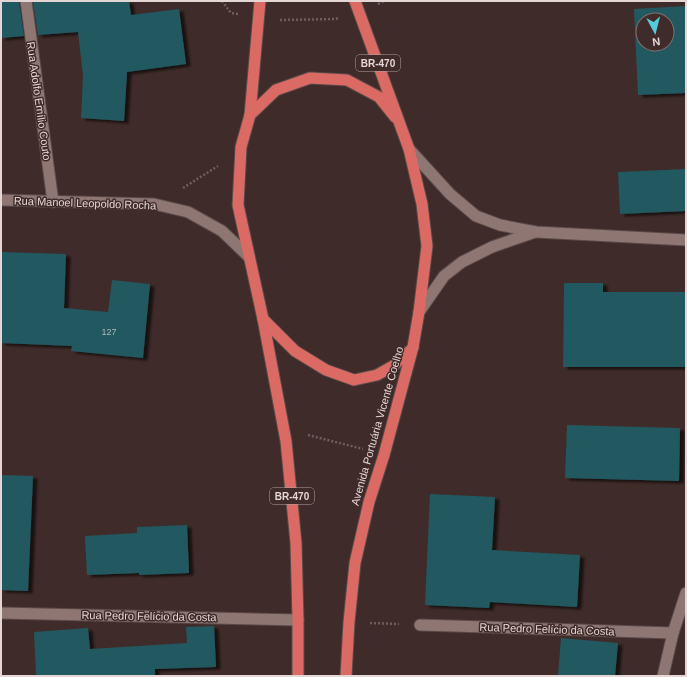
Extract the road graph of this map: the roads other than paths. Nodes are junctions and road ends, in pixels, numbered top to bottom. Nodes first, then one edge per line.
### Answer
1 (26, 1) edge
2 (260, 1) edge
3 (357, 6) edge
4 (250, 115) junction
5 (401, 126) junction
6 (409, 149) junction
7 (1, 200) edge
8 (53, 202) junction
9 (536, 232) junction
10 (686, 240) edge
11 (249, 257) junction
12 (419, 312) junction
13 (263, 319) junction
14 (413, 347) junction
15 (686, 593) edge
16 (1, 613) edge
17 (298, 620) junction
18 (420, 625) road end
19 (673, 633) junction
20 (298, 676) edge
21 (346, 676) edge
22 (662, 676) edge

1 - 8 main road, Rua Adolfo Emílio Couto
2 - 4 highway, BR-470
3 - 5 highway, Avenida Portuária Vicente Coelho / BR-470
4 - 5 highway
4 - 11 highway, BR-470
5 - 6 highway, Avenida Portuária Vicente Coelho / BR-470
6 - 9 main road
6 - 12 highway, Avenida Portuária Vicente Coelho / BR-470
7 - 8 main road, Rua Manoel Leopoldo Rocha
8 - 11 main road, Rua Manoel Leopoldo Rocha
9 - 10 main road
9 - 12 main road
11 - 13 highway, BR-470
12 - 14 highway, Avenida Portuária Vicente Coelho / BR-470
13 - 14 highway
13 - 17 highway, BR-470
14 - 21 highway, Avenida Portuária Vicente Coelho / BR-470
15 - 19 main road
16 - 17 main road, Rua Pedro Felício da Costa
17 - 20 highway, BR-470
18 - 19 main road, Rua Pedro Felício da Costa
19 - 22 main road

